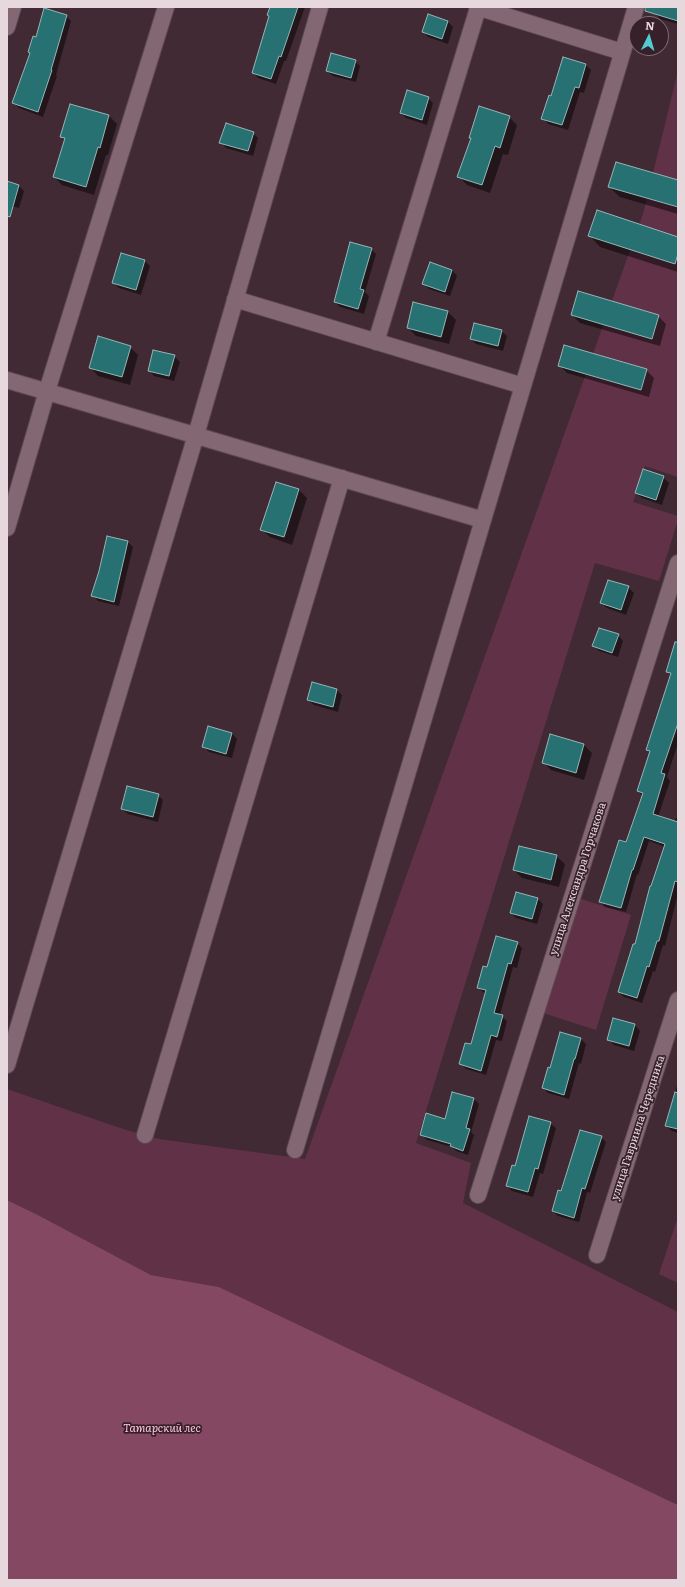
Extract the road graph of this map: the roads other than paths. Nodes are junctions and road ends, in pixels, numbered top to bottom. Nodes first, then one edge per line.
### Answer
1 (13, 7) edge
2 (166, 7) edge
3 (320, 7) edge
4 (477, 7) edge
5 (636, 7) edge
6 (7, 27) edge
7 (622, 52) junction
8 (236, 299) junction
9 (376, 342) junction
10 (7, 380) edge
11 (523, 386) junction
12 (47, 392) junction
13 (196, 435) junction
14 (342, 478) junction
15 (483, 520) junction
16 (7, 528) edge
17 (677, 569) edge
18 (678, 1000) edge
19 (7, 1065) edge
20 (146, 1135) dead end
21 (295, 1150) dead end
22 (478, 1195) dead end
23 (597, 1255) dead end

1 - 6 street
2 - 12 street
3 - 8 street
4 - 7 street
4 - 9 street
5 - 7 street
7 - 11 street
8 - 9 street
8 - 13 street
9 - 11 street
10 - 12 street
11 - 15 street
12 - 13 street
12 - 16 street
13 - 14 street
13 - 19 street
14 - 15 street
14 - 20 street
15 - 21 street
17 - 22 street, улица Александра Горчакова
18 - 23 street, улица Гавриила Чередника

